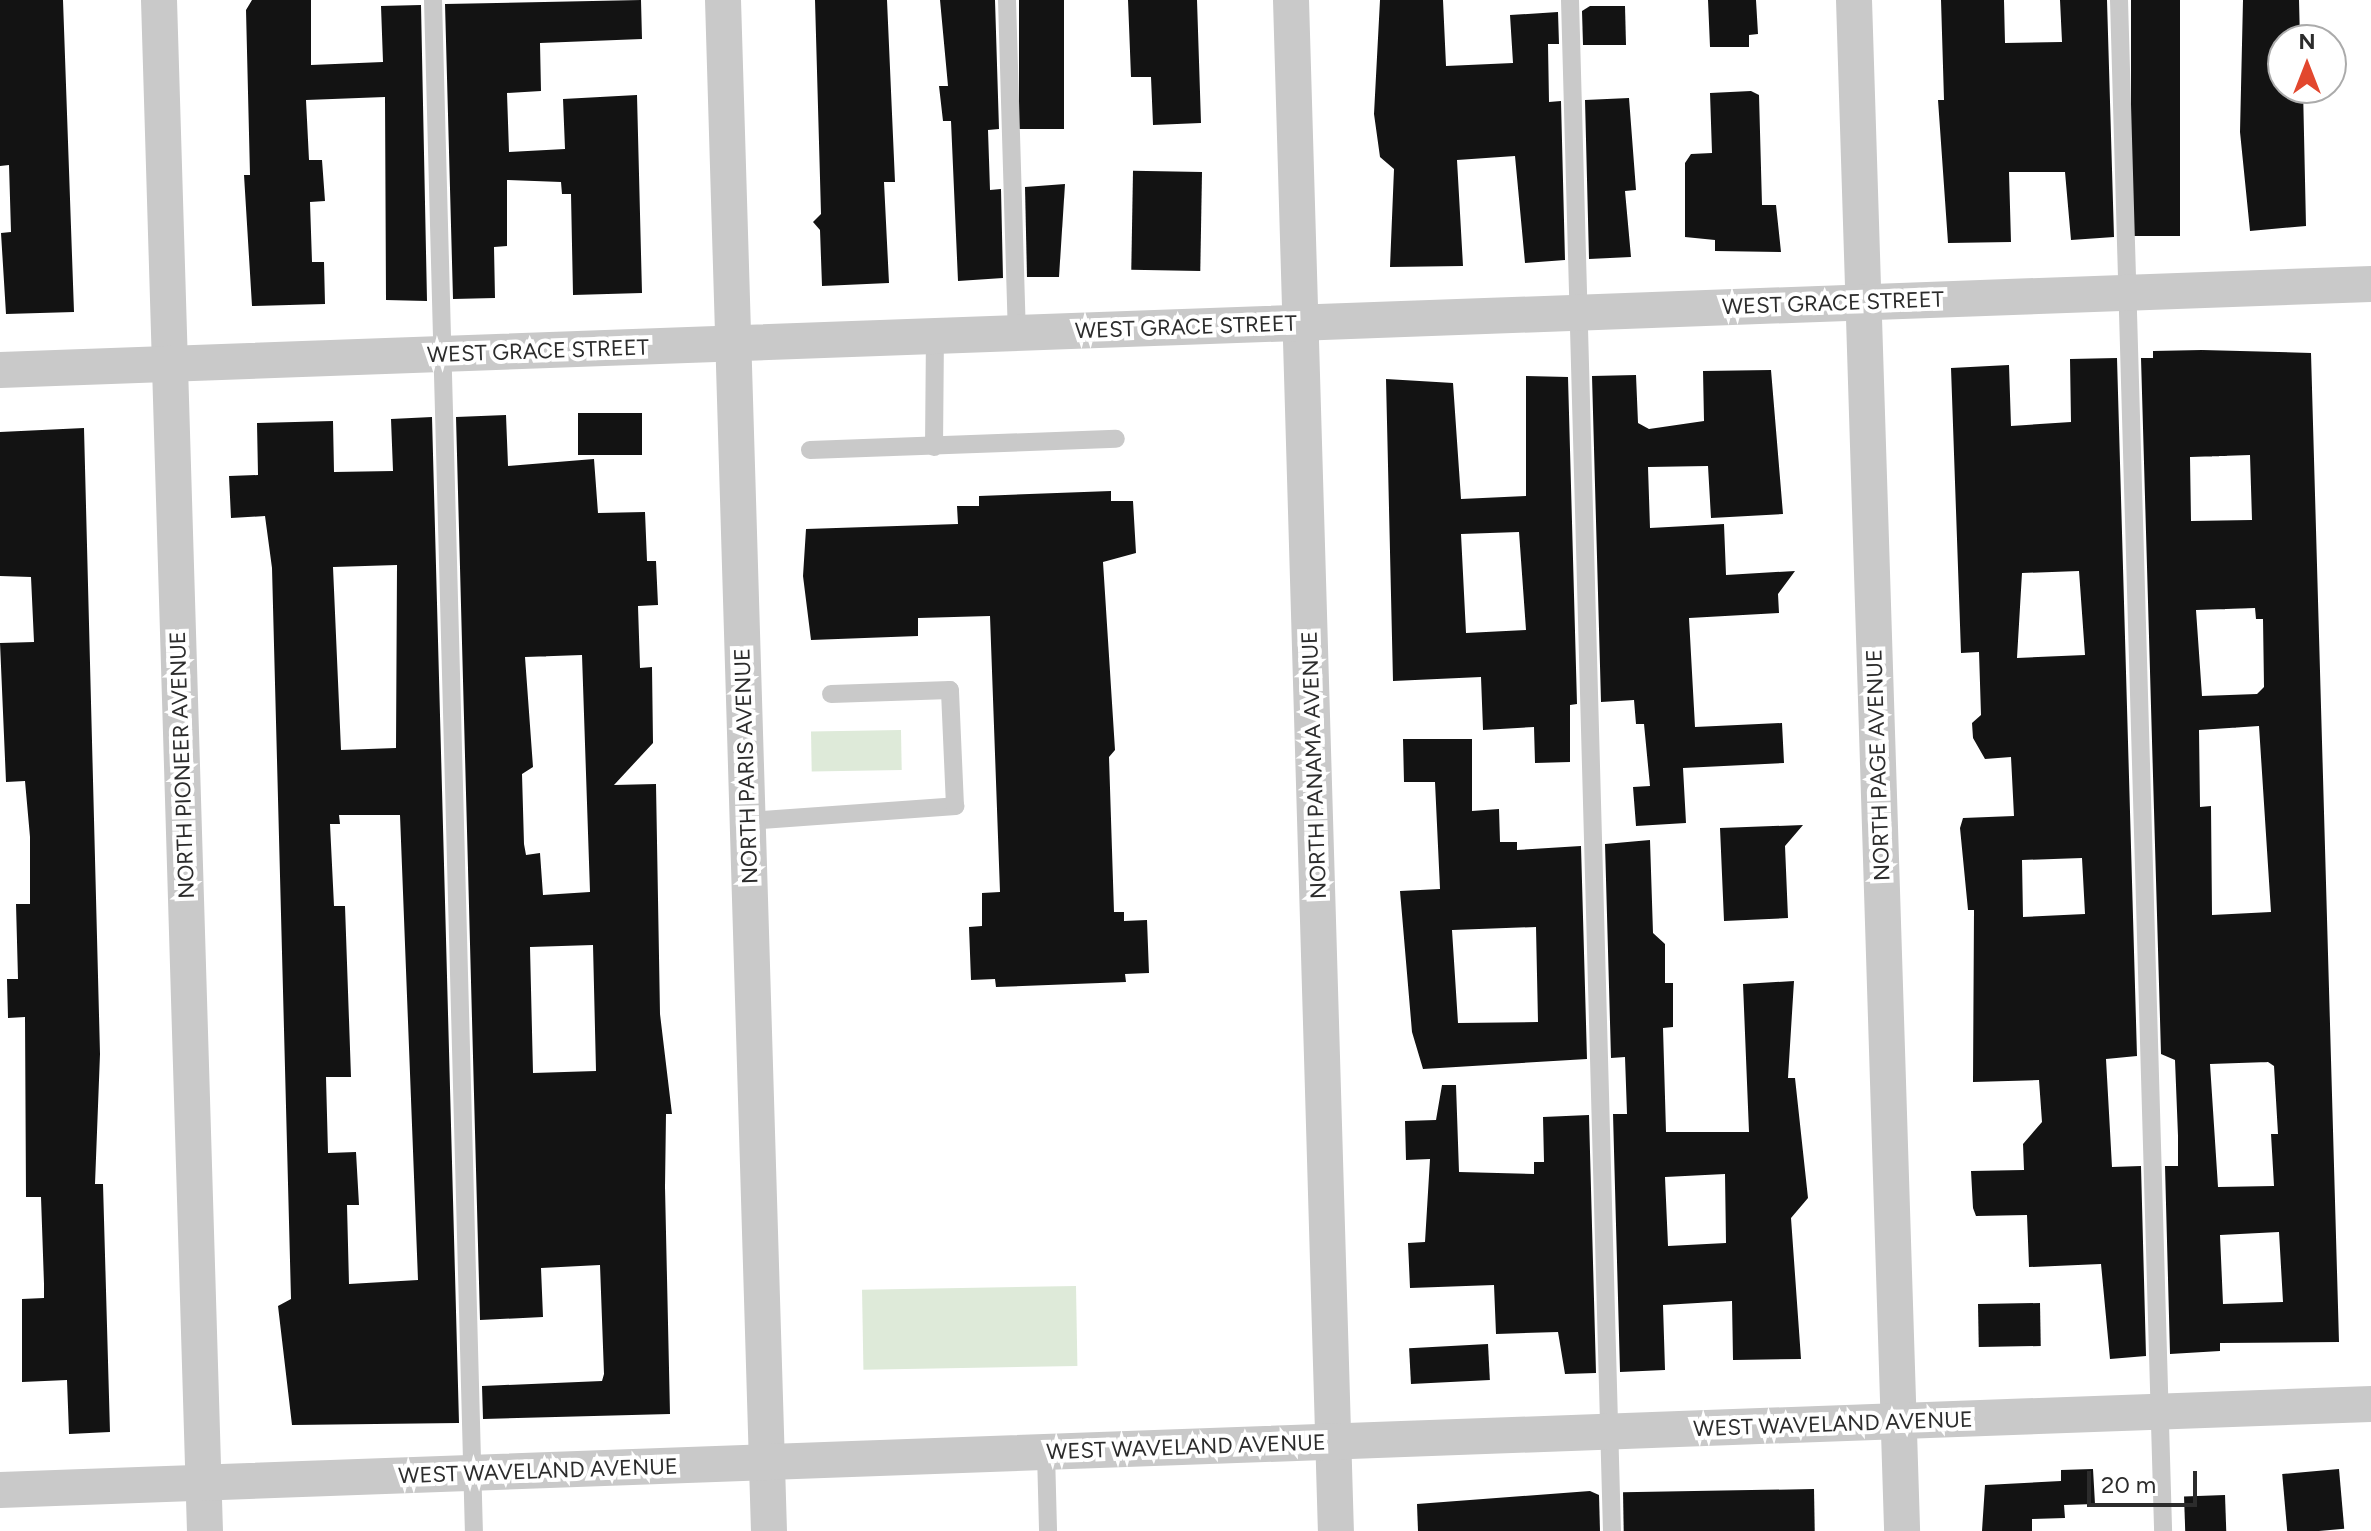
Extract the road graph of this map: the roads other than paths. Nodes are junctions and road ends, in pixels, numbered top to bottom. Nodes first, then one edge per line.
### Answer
1 (159, 0) edge
2 (433, 0) edge
3 (723, 0) edge
4 (1007, 0) edge
5 (1291, 0) edge
6 (1570, 0) edge
7 (1854, 0) edge
8 (2119, 0) edge
9 (2371, 284) edge
10 (2127, 293) junction
11 (1863, 303) junction
12 (1581, 312) junction
13 (1301, 323) junction
14 (1017, 333) junction
15 (935, 336) junction
16 (734, 344) junction
17 (444, 354) junction
18 (170, 364) junction
19 (0, 370) edge
20 (1116, 439) dead end
21 (934, 447) junction
22 (810, 450) dead end
23 (831, 694) dead end
24 (748, 821) junction
25 (2371, 1404) edge
26 (2159, 1412) junction
27 (1898, 1421) junction
28 (1608, 1432) junction
29 (1334, 1442) junction
30 (1046, 1453) junction
31 (767, 1462) junction
32 (472, 1473) junction
33 (203, 1483) junction
34 (0, 1490) edge
35 (205, 1531) edge
36 (474, 1531) edge
37 (769, 1531) edge
38 (1048, 1531) edge
39 (1336, 1531) edge
40 (1612, 1531) edge
41 (1902, 1531) edge
42 (2163, 1531) edge

1 - 18 street, NORTH PIONEER AVENUE
2 - 17 lane
3 - 16 street, NORTH PARIS AVENUE
4 - 14 lane
5 - 13 street, NORTH PANAMA AVENUE
6 - 12 lane
7 - 11 street, NORTH PAGE AVENUE
8 - 10 lane
9 - 10 street, WEST GRACE STREET
10 - 11 street, WEST GRACE STREET
10 - 26 lane
11 - 12 street, WEST GRACE STREET
11 - 27 street, NORTH PAGE AVENUE
12 - 13 street, WEST GRACE STREET
12 - 28 lane
13 - 14 street, WEST GRACE STREET
13 - 29 street, NORTH PANAMA AVENUE
14 - 15 street, WEST GRACE STREET
15 - 16 street, WEST GRACE STREET
15 - 21 lane
16 - 17 street, WEST GRACE STREET
16 - 24 street, NORTH PARIS AVENUE
17 - 18 street, WEST GRACE STREET
17 - 32 lane
18 - 19 street, WEST GRACE STREET
18 - 33 street, NORTH PIONEER AVENUE
20 - 21 lane
21 - 22 lane
23 - 24 lane
24 - 31 street, NORTH PARIS AVENUE
25 - 26 street, WEST WAVELAND AVENUE
26 - 27 street, WEST WAVELAND AVENUE
26 - 42 lane
27 - 28 street, WEST WAVELAND AVENUE
27 - 41 street, NORTH PAGE AVENUE
28 - 29 street, WEST WAVELAND AVENUE
28 - 40 lane
29 - 30 street, WEST WAVELAND AVENUE
29 - 39 street, NORTH PANAMA AVENUE
30 - 31 street, WEST WAVELAND AVENUE
30 - 38 lane
31 - 32 street, WEST WAVELAND AVENUE
31 - 37 street, NORTH PARIS AVENUE
32 - 33 street, WEST WAVELAND AVENUE
32 - 36 lane
33 - 34 street, WEST WAVELAND AVENUE
33 - 35 street, NORTH PIONEER AVENUE

